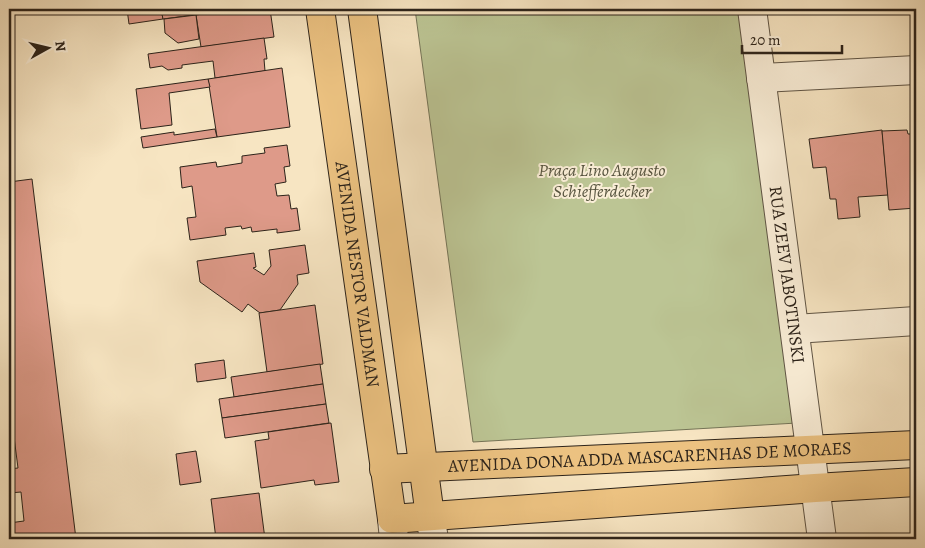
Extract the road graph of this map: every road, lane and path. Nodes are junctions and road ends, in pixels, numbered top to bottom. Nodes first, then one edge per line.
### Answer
1 (320, 9) edge
2 (362, 9) edge
3 (752, 9) edge
4 (916, 70) edge
5 (762, 78) junction
6 (916, 321) edge
7 (794, 329) junction
8 (916, 445) edge
9 (810, 450) junction
10 (423, 467) junction
11 (384, 469) junction
12 (916, 482) edge
13 (815, 488) junction
14 (432, 527) edge
15 (393, 529) edge
16 (822, 539) edge

1 - 11 main road, AVENIDA NESTOR VALDMAN
2 - 10 main road
3 - 5 street, RUA ZEEV JABOTINSKI
4 - 5 street
5 - 7 street, RUA ZEEV JABOTINSKI
6 - 7 street
7 - 9 street, RUA ZEEV JABOTINSKI
8 - 9 main road, AVENIDA DONA ADDA MASCARENHAS DE MORAES
9 - 10 main road, AVENIDA DONA ADDA MASCARENHAS DE MORAES
9 - 13 street, RUA ZEEV JABOTINSKI
10 - 11 main road, AVENIDA DONA ADDA MASCARENHAS DE MORAES
10 - 14 main road
11 - 15 main road, AVENIDA NESTOR VALDMAN
12 - 13 main road, AVENIDA DONA ADDA MASCARENHAS DE MORAES
13 - 14 main road, AVENIDA DONA ADDA MASCARENHAS DE MORAES
13 - 16 street, RUA ZEEV JABOTINSKI
14 - 15 main road, AVENIDA DONA ADDA MASCARENHAS DE MORAES

